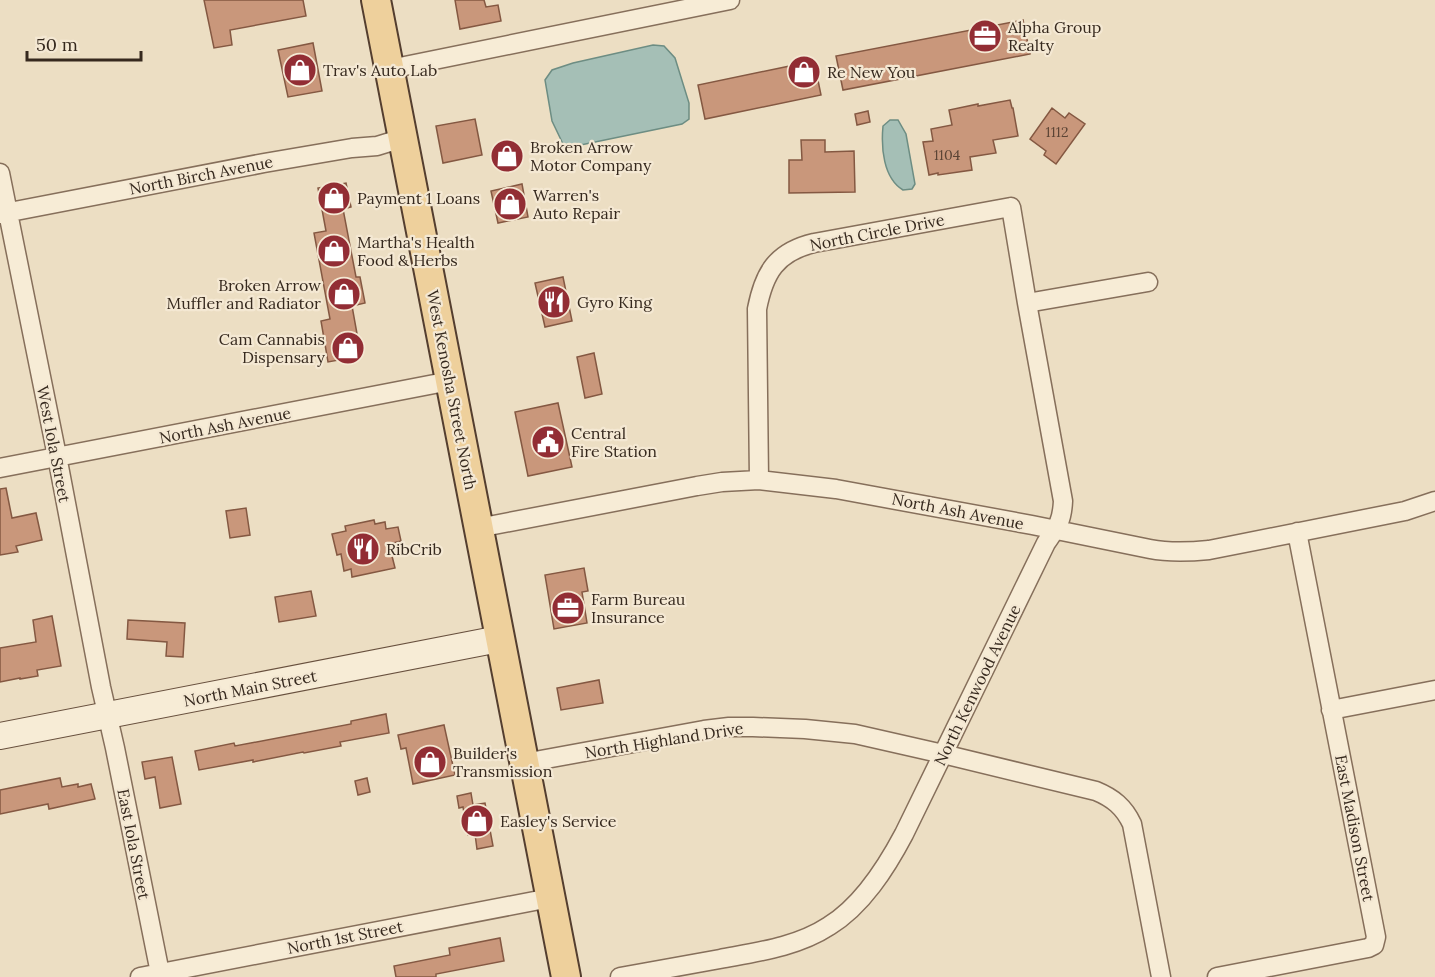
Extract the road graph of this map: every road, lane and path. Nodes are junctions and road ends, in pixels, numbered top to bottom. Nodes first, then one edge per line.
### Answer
1 (376, 0) edge
2 (730, 0) edge
3 (390, 69) junction
4 (403, 138) junction
5 (0, 173) edge
6 (1011, 207) joint
7 (4, 213) edge
8 (1149, 282) dead end
9 (1027, 303) junction
10 (450, 381) junction
11 (57, 456) junction
12 (0, 468) edge
13 (759, 480) junction
14 (1435, 501) edge
15 (478, 528) junction
16 (1056, 530) junction
17 (1297, 532) junction
18 (499, 639) junction
19 (1435, 690) edge
20 (1331, 710) junction
21 (107, 715) junction
22 (0, 736) edge
23 (944, 754) junction
24 (526, 774) junction
25 (550, 898) junction
26 (160, 973) junction
27 (140, 977) edge
28 (566, 977) edge
29 (620, 977) edge
30 (1161, 977) edge
31 (1217, 977) edge

1 - 3 main road, West Kenosha Street North
2 - 3 street
3 - 4 main road, West Kenosha Street North
4 - 7 street, North Birch Avenue
4 - 10 main road, West Kenosha Street North
5 - 7 street, West Iola Street
6 - 9 street, North Kenwood Avenue
6 - 13 street, North Circle Drive
7 - 11 street, West Iola Street
8 - 9 street
9 - 16 street, North Kenwood Avenue
10 - 11 street, North Ash Avenue
10 - 15 main road, West Kenosha Street North
11 - 12 street, North Ash Avenue
11 - 21 street, West Iola Street
13 - 15 street, North Ash Avenue
13 - 16 street, North Ash Avenue
14 - 17 street, North Ash Avenue
15 - 18 main road, West Kenosha Street North
16 - 17 street, North Ash Avenue
16 - 23 street, North Kenwood Avenue
17 - 20 street, East Madison Street
18 - 21 main road, North Main Street
18 - 24 main road, West Kenosha Street North
19 - 20 street
20 - 31 street, East Madison Street
21 - 22 main road, North Main Street
21 - 26 street, East Iola Street
23 - 24 street, North Highland Drive
23 - 29 street, North Kenwood Avenue
23 - 30 street, North Highland Drive
24 - 25 main road, West Kenosha Street North
25 - 26 street, North 1st Street
25 - 28 main road, West Kenosha Street North
26 - 27 street, North 1st Street

